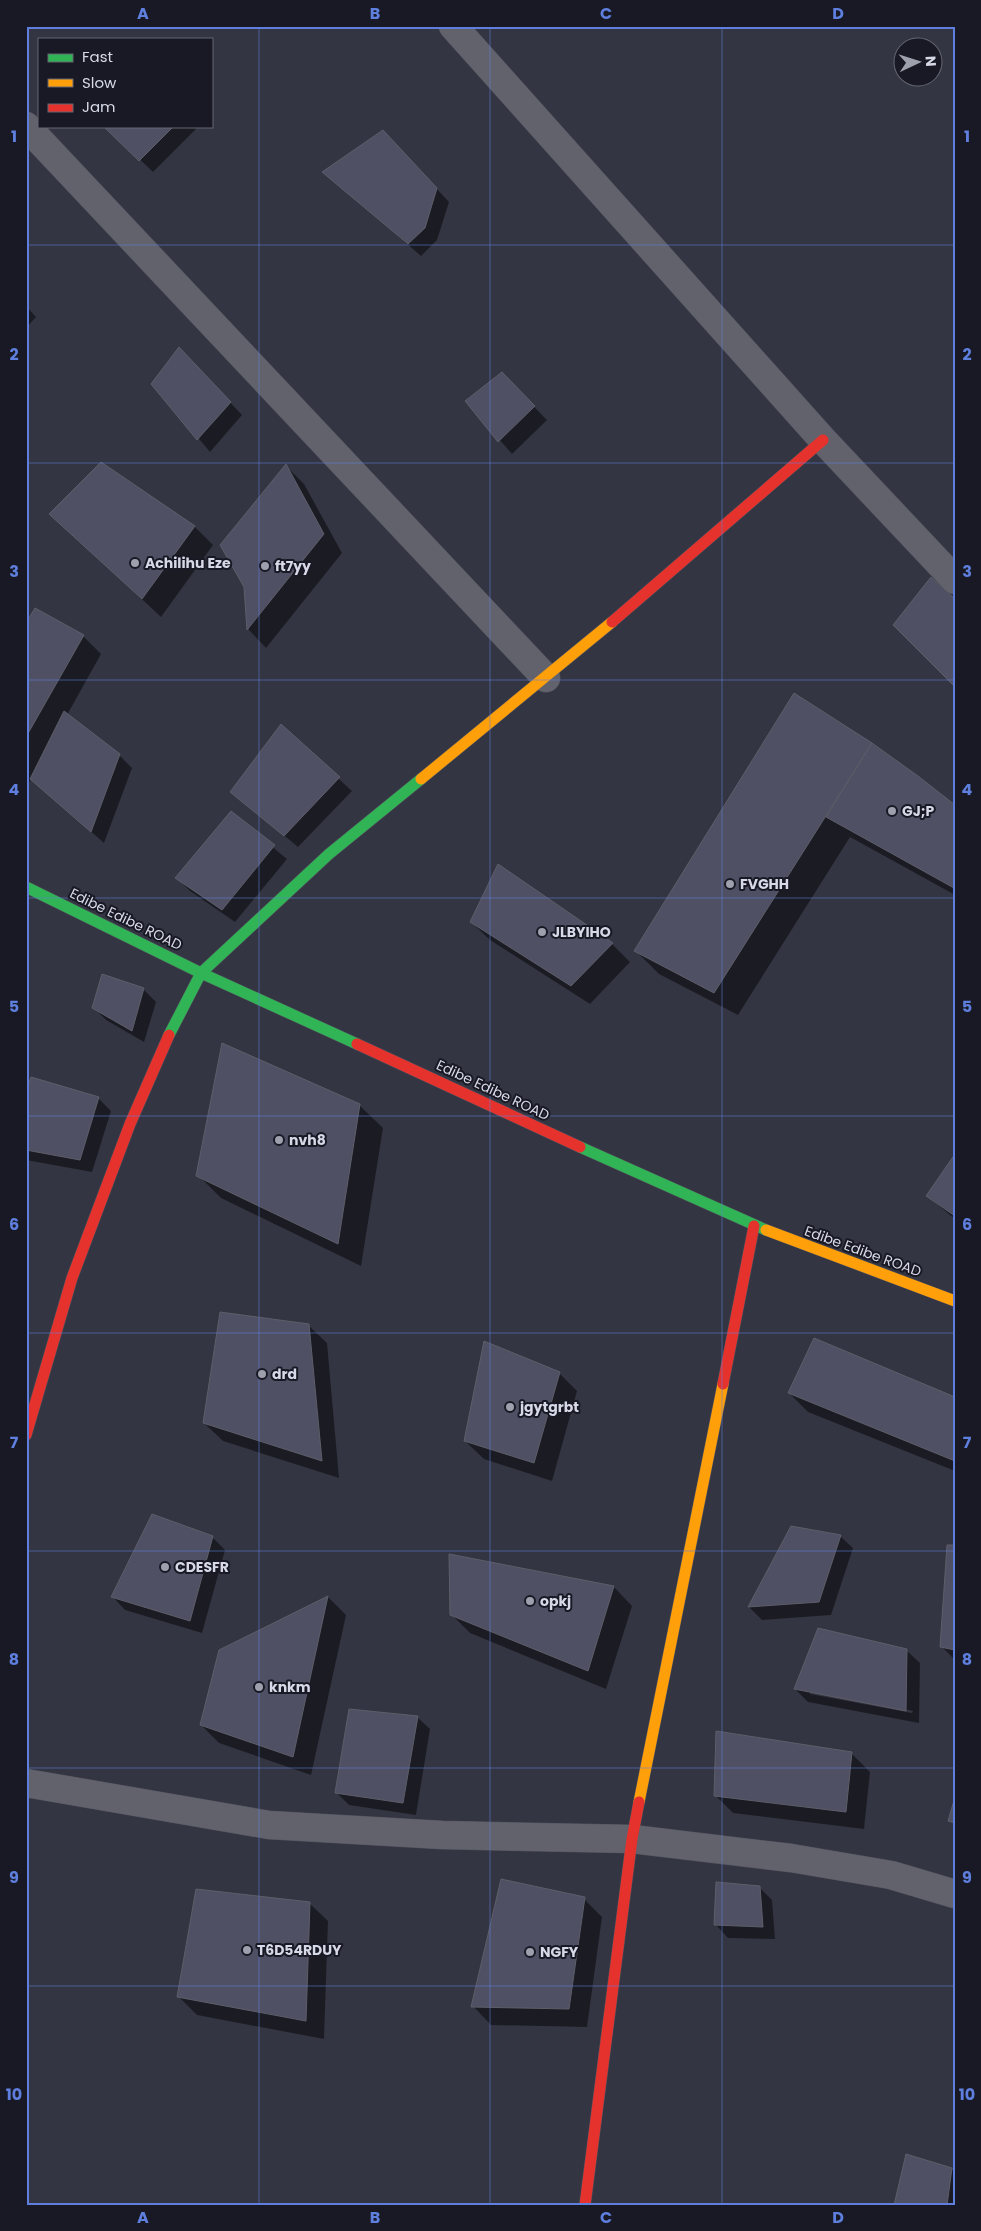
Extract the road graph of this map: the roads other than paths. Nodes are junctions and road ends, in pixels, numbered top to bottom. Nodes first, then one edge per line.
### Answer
1 (453, 26) edge
2 (26, 126) edge
3 (823, 440) junction
4 (955, 580) edge
5 (546, 678) junction
6 (26, 887) edge
7 (201, 973) junction
8 (754, 1226) junction
9 (955, 1301) edge
10 (26, 1436) edge
11 (26, 1783) edge
12 (632, 1839) junction
13 (955, 1894) edge
14 (585, 2205) edge

1 - 3 street
2 - 5 street
3 - 4 street
3 - 5 street
5 - 7 street
6 - 7 street, Edibe Edibe ROAD
7 - 8 street, Edibe Edibe ROAD
7 - 10 street
8 - 9 street, Edibe Edibe ROAD
8 - 12 street
11 - 12 street
12 - 13 street
12 - 14 street

